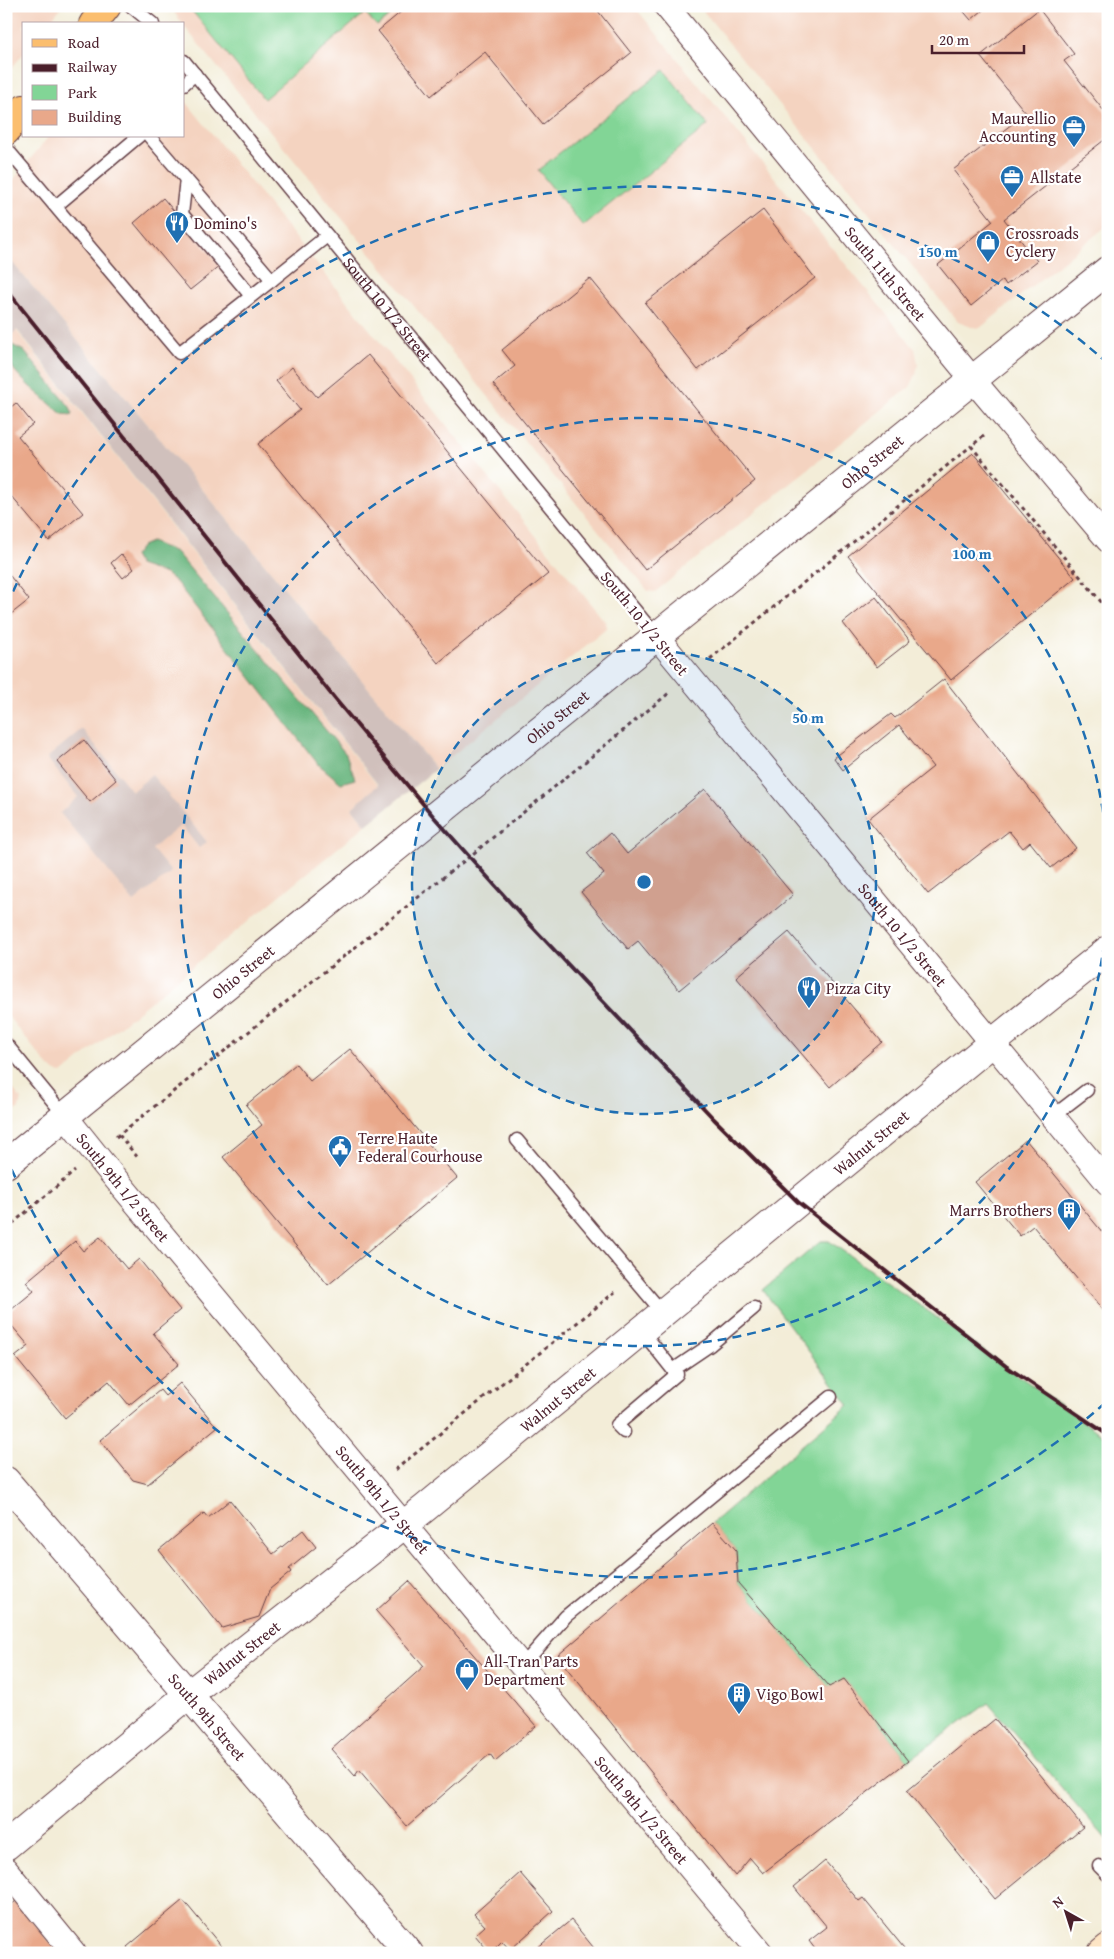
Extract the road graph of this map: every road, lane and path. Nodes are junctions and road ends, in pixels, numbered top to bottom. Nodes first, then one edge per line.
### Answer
1 (107, 6) edge
2 (131, 6) edge
3 (666, 6) edge
4 (95, 22) edge
5 (151, 22) edge
6 (185, 61) edge
7 (195, 74) junction
8 (185, 83) edge
9 (22, 112) edge
10 (6, 131) edge
11 (137, 138) edge
12 (151, 138) edge
13 (6, 148) edge
14 (186, 179) junction
15 (56, 206) junction
16 (327, 236) junction
17 (1108, 270) edge
18 (272, 280) junction
19 (251, 296) junction
20 (973, 380) junction
21 (1006, 418) junction
22 (971, 446) junction
23 (1108, 540) edge
24 (1108, 610) edge
25 (657, 637) junction
26 (689, 677) junction
27 (1108, 950) edge
28 (992, 1043) junction
29 (6, 1044) edge
30 (1087, 1090) dead end
31 (65, 1116) junction
32 (1053, 1116) junction
33 (516, 1140) dead end
34 (96, 1155) junction
35 (6, 1164) edge
36 (1108, 1183) edge
37 (6, 1229) edge
38 (633, 1277) junction
39 (754, 1308) dead end
40 (663, 1313) junction
41 (642, 1331) junction
42 (677, 1374) dead end
43 (830, 1397) dead end
44 (624, 1432) dead end
45 (6, 1481) edge
46 (415, 1517) junction
47 (522, 1666) junction
48 (188, 1695) junction
49 (6, 1846) edge
50 (6, 1870) edge
51 (1108, 1948) edge
52 (74, 1953) edge
53 (409, 1953) edge
54 (761, 1953) edge
55 (1102, 1953) edge

1 - 4 main road
2 - 5 lane
3 - 20 street, South 11th Street
6 - 7 lane, South 10 1/2 Street
7 - 8 lane
7 - 16 lane, South 10 1/2 Street
9 - 10 main road
11 - 15 lane
12 - 14 lane
13 - 15 lane
14 - 18 lane
14 - 19 lane
15 - 19 lane
16 - 18 lane
16 - 25 lane, South 10 1/2 Street
17 - 20 street, Ohio Street
18 - 19 lane
20 - 21 street, South 11th Street
20 - 25 street, Ohio Street
21 - 22 path
21 - 23 street, South 11th Street
22 - 24 path
22 - 26 path
25 - 26 street, South 10 1/2 Street
25 - 31 street, Ohio Street
26 - 28 street, South 10 1/2 Street
26 - 34 path
27 - 28 street, Walnut Street
28 - 32 street, South 10 1/2 Street
28 - 40 street, Walnut Street
29 - 31 lane, South 9th 1/2 Street
30 - 32 lane
31 - 34 street, South 9th 1/2 Street
31 - 35 street, Ohio Street
32 - 36 street, South 10 1/2 Street
33 - 38 lane
34 - 37 path
34 - 46 street, South 9th 1/2 Street
38 - 40 lane
38 - 46 path
39 - 41 lane
40 - 41 street, Walnut Street
41 - 46 street, Walnut Street
42 - 44 lane
43 - 47 lane
45 - 48 street, South 9th Street
46 - 47 street, South 9th 1/2 Street
46 - 48 street, Walnut Street
47 - 54 street, South 9th 1/2 Street
48 - 49 street, Walnut Street
48 - 53 street, South 9th Street
50 - 52 street
51 - 55 main road

